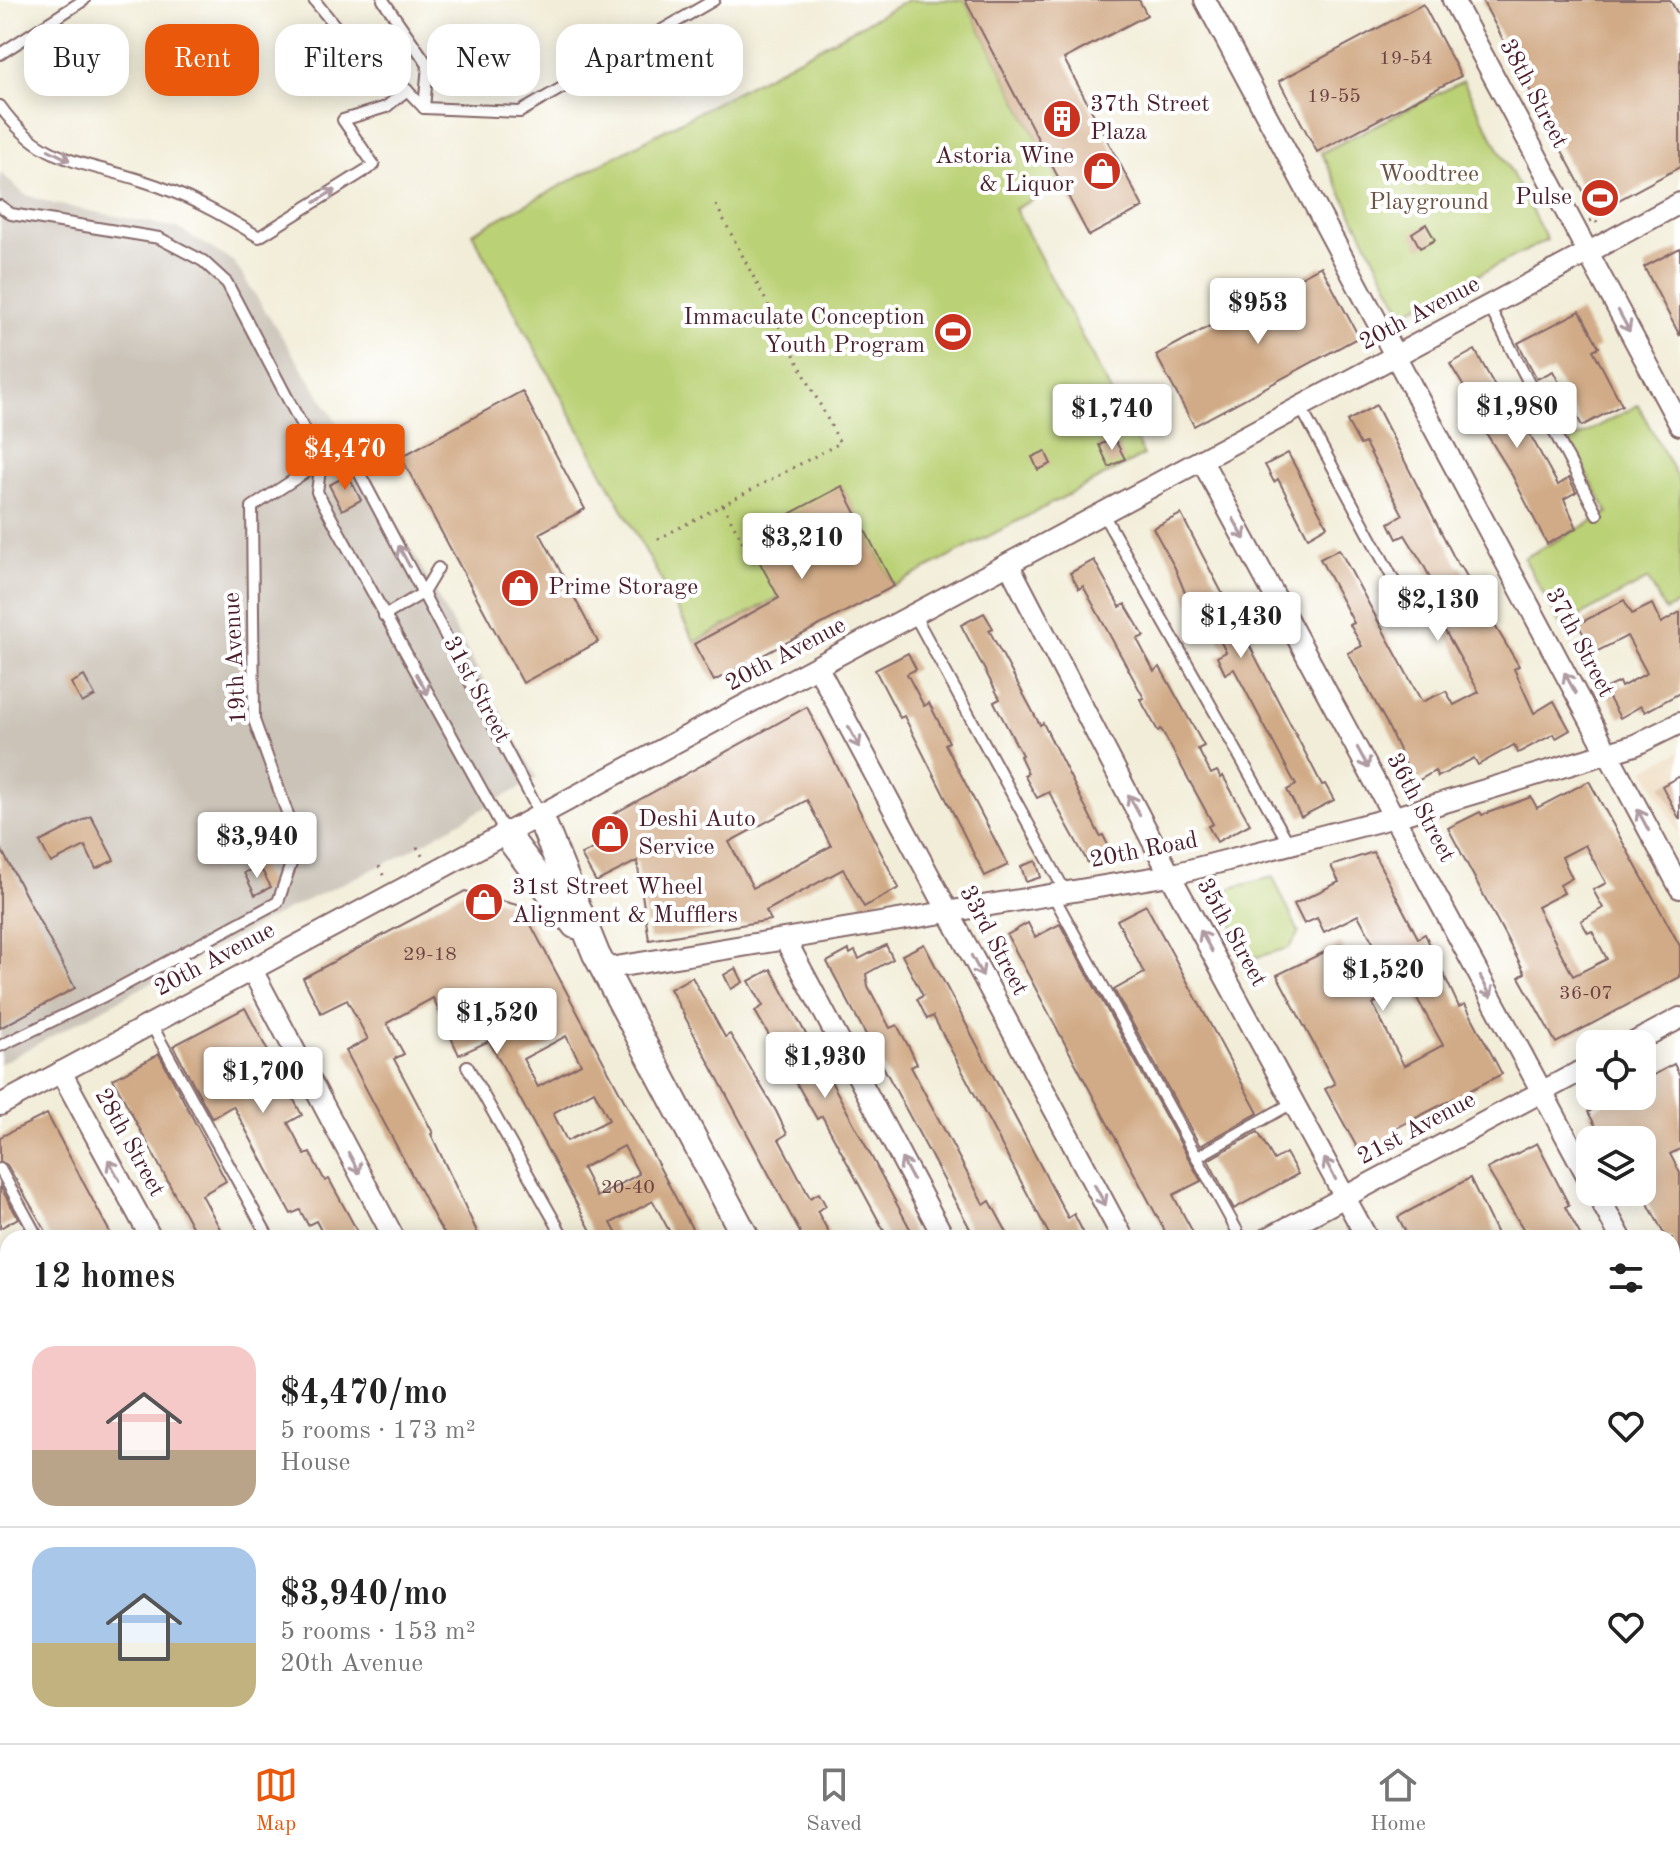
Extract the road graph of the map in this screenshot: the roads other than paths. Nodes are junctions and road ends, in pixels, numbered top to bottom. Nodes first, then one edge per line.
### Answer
1 (84, 0) edge
2 (314, 0) edge
3 (383, 0) edge
4 (714, 0) edge
5 (1205, 0) edge
6 (1453, 0) edge
7 (333, 24) edge
8 (0, 54) edge
9 (411, 94) edge
10 (400, 96) edge
11 (0, 106) edge
12 (424, 108) junction
13 (1680, 203) edge
14 (0, 206) edge
15 (1587, 252) junction
16 (1489, 306) junction
17 (1396, 356) junction
18 (1301, 408) junction
19 (1680, 425) edge
20 (1202, 461) junction
21 (321, 462) junction
22 (1103, 514) junction
23 (1597, 514) dead end
24 (1009, 565) junction
25 (438, 568) dead end
26 (423, 593) junction
27 (1406, 603) dead end
28 (384, 616) junction
29 (915, 616) junction
30 (818, 668) junction
31 (1680, 723) edge
32 (1607, 752) junction
33 (540, 816) junction
34 (1395, 817) junction
35 (506, 834) junction
36 (1289, 844) junction
37 (1170, 875) junction
38 (1680, 888) edge
39 (1060, 894) junction
40 (949, 912) junction
41 (785, 939) junction
42 (600, 961) junction
43 (252, 970) junction
44 (1680, 1018) edge
45 (151, 1024) junction
46 (1656, 1031) edge
47 (0, 1046) edge
48 (467, 1066) dead end
49 (61, 1072) junction
50 (1576, 1074) edge
51 (1542, 1092) junction
52 (1294, 1102) junction
53 (0, 1105) edge
54 (1576, 1155) edge
55 (1197, 1157) junction
56 (0, 1169) edge
57 (1345, 1197) junction
58 (1604, 1206) edge
59 (34, 1230) edge
60 (147, 1230) edge
61 (265, 1230) edge
62 (390, 1230) edge
63 (559, 1230) edge
64 (742, 1230) edge
65 (940, 1230) edge
66 (1119, 1230) edge
67 (1237, 1230) edge
68 (1283, 1230) edge
69 (1363, 1230) edge
70 (1617, 1230) edge

1 - 8 lane
2 - 7 lane
3 - 12 lane
4 - 12 lane
5 - 17 street, 37th Street
6 - 15 street, 38th Street
9 - 12 lane
11 -> 10 lane
13 - 15 street, 20th Avenue
14 - 21 lane, 31st Street
15 - 16 street, 20th Avenue
15 -> 19 street, 38th Street
16 - 17 street, 20th Avenue
16 - 23 lane
17 - 18 street, 20th Avenue
32 -> 17 street, 37th Street
18 - 20 street, 20th Avenue
18 - 27 lane
20 - 22 street, 20th Avenue
20 -> 34 street, 36th Street
26 -> 21 lane, 31st Street
21 - 28 lane, 31st Street
21 - 47 lane, 19th Avenue
22 - 24 street, 20th Avenue
22 - 36 lane
24 - 29 street, 20th Avenue
37 -> 24 street, 35th Street
25 - 26 lane
26 - 28 lane
26 - 33 lane, 31st Street
28 -> 35 lane, 31st Street
29 - 30 street, 20th Avenue
29 - 39 lane
30 - 33 street, 20th Avenue
30 -> 40 street, 33rd Street
31 - 32 street, 20th Road
32 - 34 street, 20th Road
38 -> 32 street, 37th Street
33 - 35 street, 20th Avenue
33 - 42 street, 31st Street
34 - 36 street, 20th Road
34 -> 51 street, 36th Street
35 - 42 street, 31st Street
35 - 43 street, 20th Avenue
36 - 37 street, 20th Road
37 - 39 street, 20th Road
52 -> 37 street, 35th Street
39 - 40 street, 20th Road
39 - 55 lane
40 - 41 street, 20th Road
40 -> 66 street, 33rd Street
41 - 42 street, 20th Road
65 -> 41 street
42 - 64 street, 31st Street
43 - 45 street, 20th Avenue
43 -> 62 street
44 - 46 street
45 - 49 street, 20th Avenue
45 - 61 lane
48 - 63 lane
49 - 53 street, 20th Avenue
60 -> 49 street, 28th Street
50 - 51 street, 21st Avenue
51 - 54 street, 36th Street
51 - 57 street, 21st Avenue
52 - 55 lane
57 -> 52 street, 35th Street
55 - 67 lane
56 - 59 lane
57 - 68 street, 21st Avenue
57 - 69 street, 35th Street
58 - 70 street

